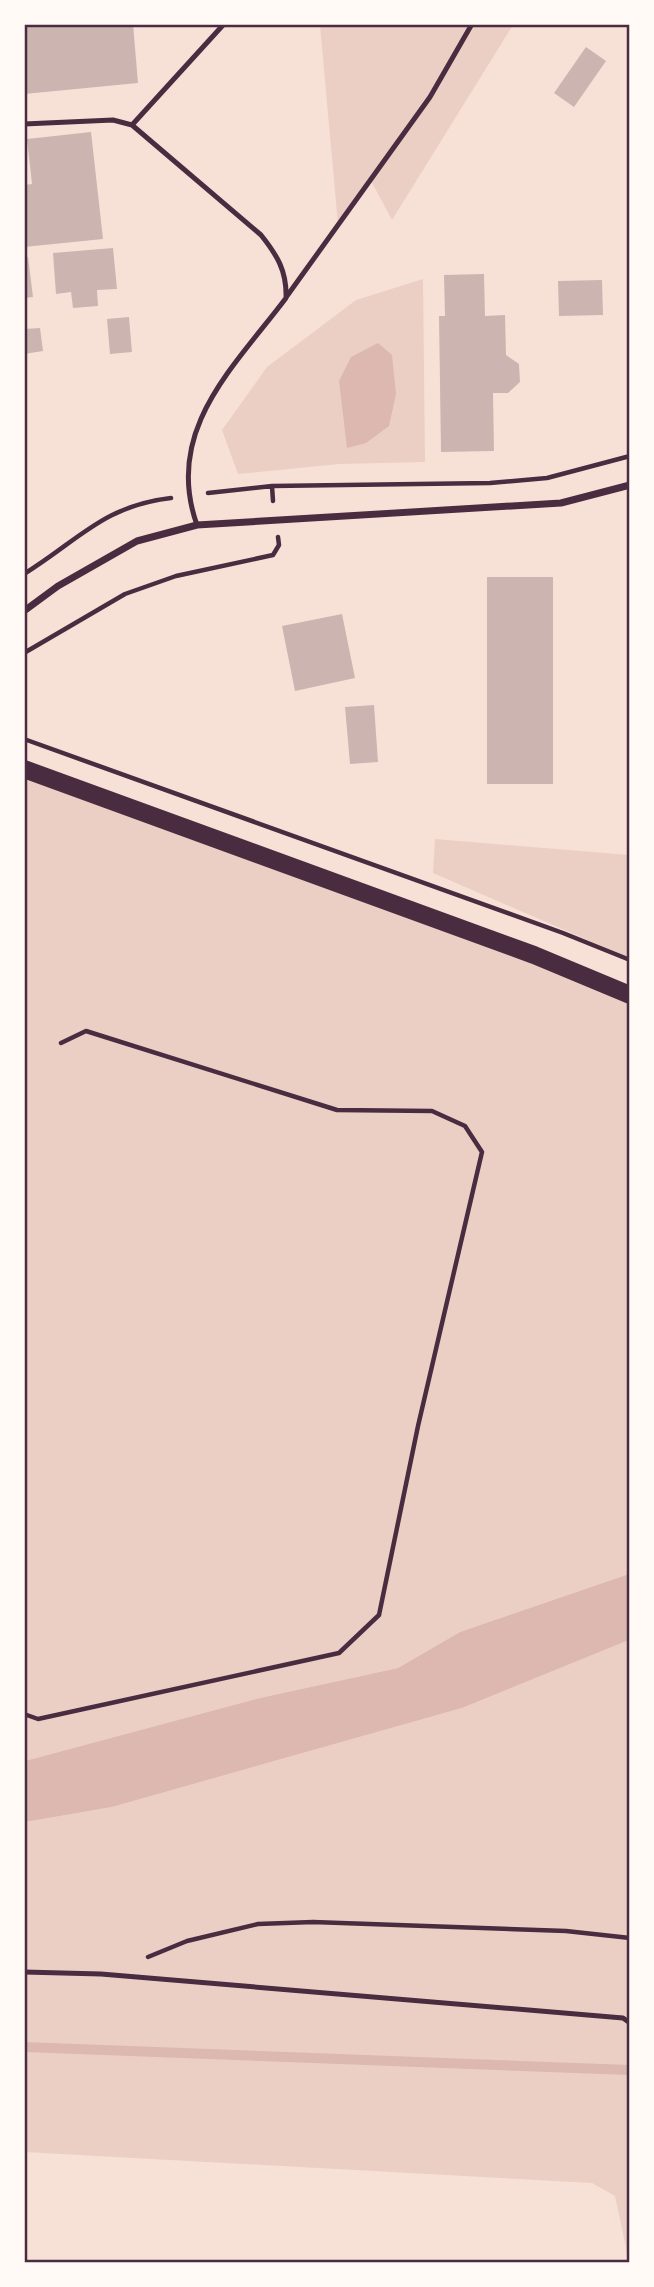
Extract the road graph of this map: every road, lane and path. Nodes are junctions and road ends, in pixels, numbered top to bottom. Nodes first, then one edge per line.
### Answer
1 (224, 24) edge
2 (472, 24) edge
3 (24, 124) edge
4 (132, 125) junction
5 (286, 298) junction
6 (629, 456) edge
7 (629, 485) edge
8 (272, 486) dead end
9 (275, 519) junction
10 (197, 525) junction
11 (24, 611) edge
12 (24, 653) edge
13 (24, 739) edge
14 (24, 769) edge
15 (629, 960) edge
16 (629, 995) edge
17 (61, 1043) dead end
18 (24, 1714) edge
19 (629, 1938) edge
20 (24, 1972) edge
21 (101, 1974) junction
22 (629, 2024) edge

1 - 4 lane
2 - 5 lane
3 - 4 lane
4 - 5 lane
5 - 10 lane
6 - 8 path
7 - 9 street
9 - 10 street
9 - 12 path
10 - 11 street
13 - 15 path
14 - 16 main road
17 - 18 path
19 - 21 path
20 - 21 lane
21 - 22 lane

